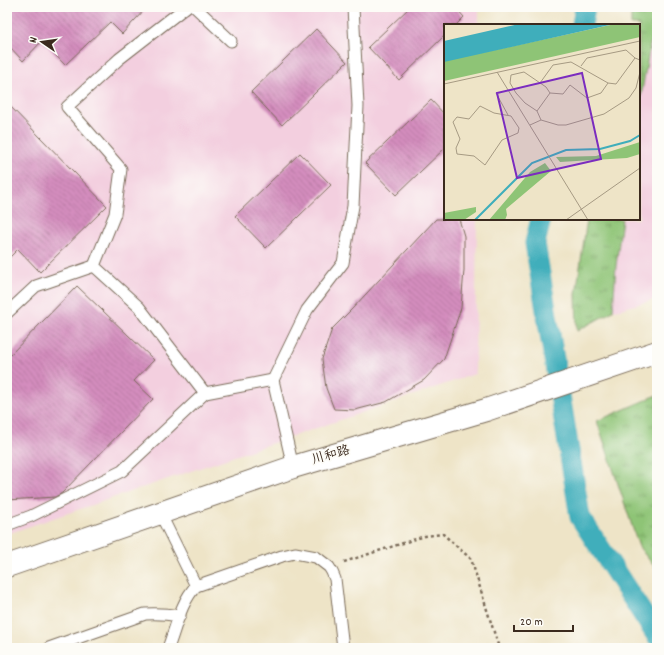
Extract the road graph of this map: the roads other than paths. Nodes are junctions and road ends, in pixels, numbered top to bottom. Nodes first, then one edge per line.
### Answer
1 (186, 7) edge
2 (195, 7) edge
3 (352, 7) edge
4 (231, 41) dead end
5 (94, 266) junction
6 (7, 312) edge
7 (653, 354) edge
8 (273, 380) junction
9 (205, 393) junction
10 (293, 467) junction
11 (160, 514) junction
12 (7, 525) edge
13 (7, 566) edge
14 (196, 586) junction
15 (180, 616) junction
16 (49, 648) edge
17 (168, 648) edge
18 (344, 648) edge

1 - 5 lane
2 - 4 lane
3 - 8 lane
5 - 6 lane
5 - 9 lane
7 - 10 street, 川和路
8 - 9 lane
8 - 10 lane
9 - 12 lane
10 - 11 street, 川和路
11 - 13 street, 川和路
11 - 14 lane
14 - 15 lane
14 - 18 lane
15 - 16 lane
15 - 17 lane

